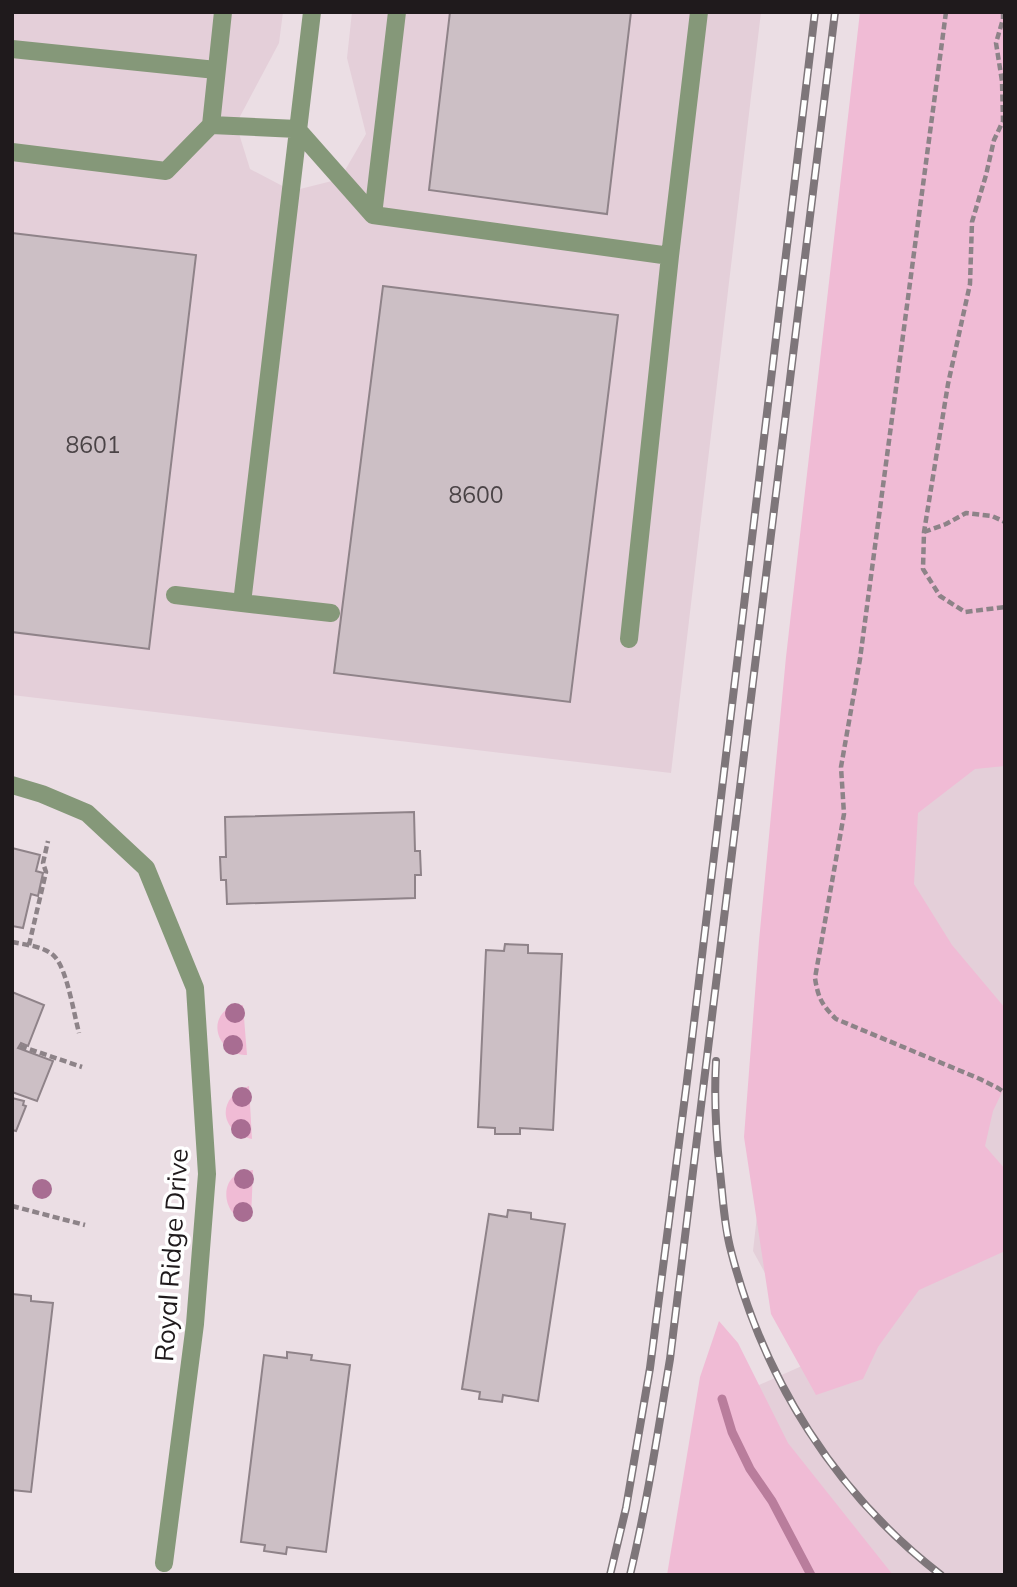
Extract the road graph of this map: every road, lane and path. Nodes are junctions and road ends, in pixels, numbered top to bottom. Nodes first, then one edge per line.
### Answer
1 (223, 12) edge
2 (312, 12) edge
3 (397, 12) edge
4 (699, 12) edge
5 (946, 12) edge
6 (1003, 12) edge
7 (12, 49) edge
8 (216, 70) junction
9 (211, 125) junction
10 (297, 130) junction
11 (12, 152) edge
12 (373, 215) junction
13 (670, 256) junction
14 (1005, 522) edge
15 (924, 532) junction
16 (175, 595) dead end
17 (242, 603) junction
18 (1005, 607) edge
19 (331, 613) dead end
20 (629, 639) dead end
21 (12, 785) edge
22 (48, 841) dead end
23 (12, 942) edge
24 (29, 945) junction
25 (79, 1032) dead end
26 (20, 1046) dead end
27 (82, 1067) dead end
28 (1005, 1093) edge
29 (12, 1206) edge
30 (85, 1225) dead end
31 (164, 1563) dead end

1 - 8 street
2 - 10 street
3 - 12 street
4 - 13 street
5 - 28 path
6 - 15 path
7 - 8 street
8 - 9 street
9 - 10 street
9 - 11 street
10 - 12 street
10 - 17 street
12 - 13 street
13 - 20 street
14 - 15 path
15 - 18 path
16 - 17 street
17 - 19 street
21 - 31 street, Royal Ridge Drive
22 - 24 path
23 - 24 path
24 - 25 path
26 - 27 path
29 - 30 path

